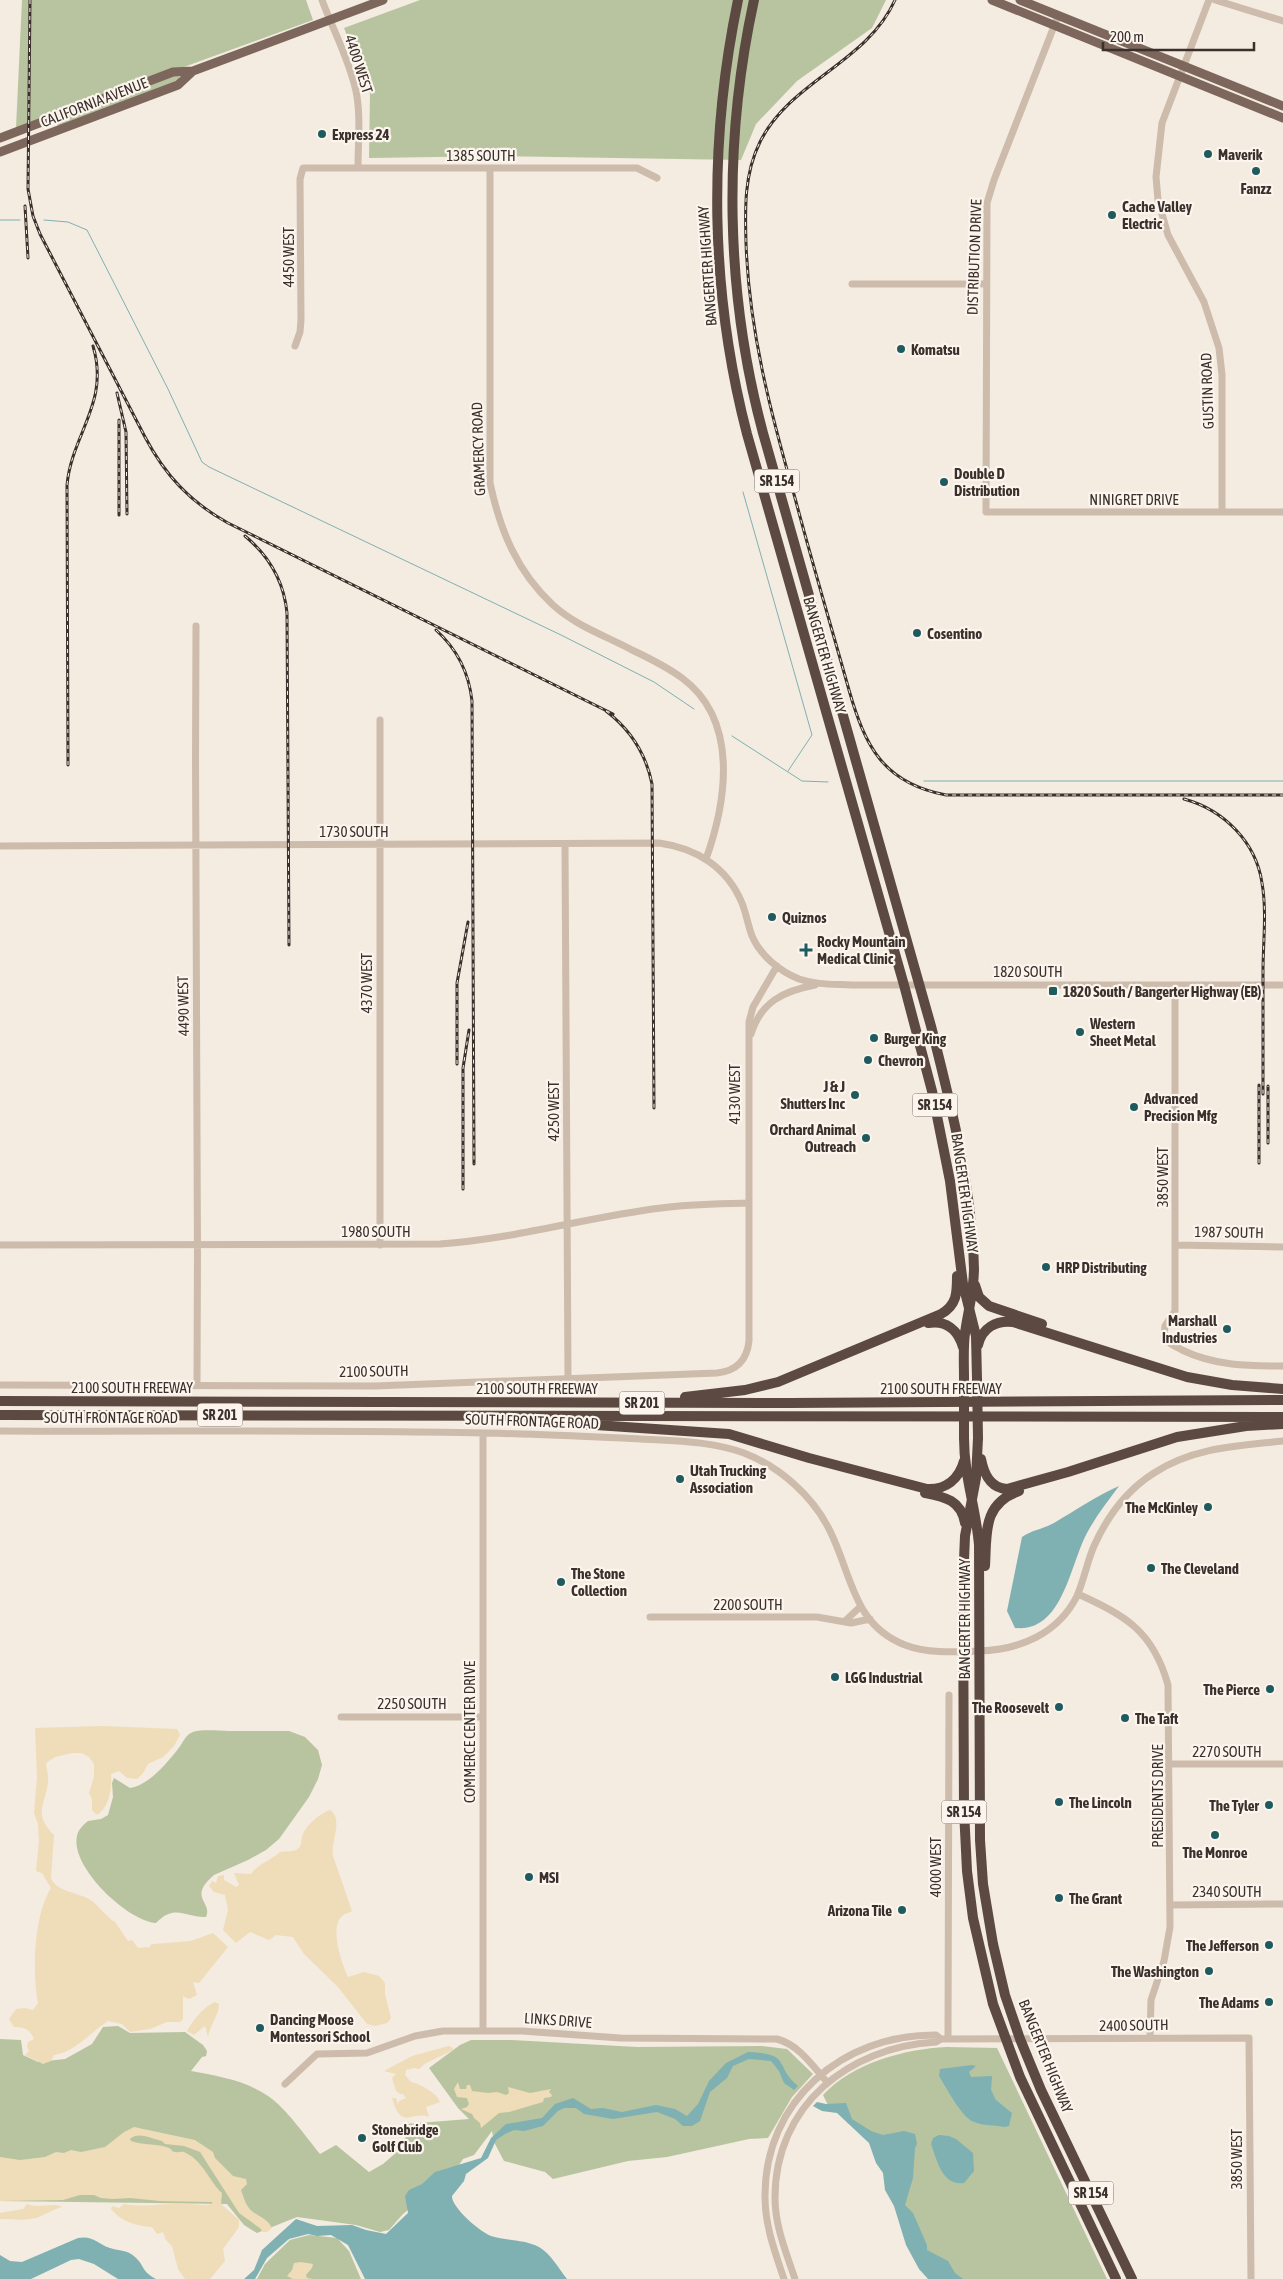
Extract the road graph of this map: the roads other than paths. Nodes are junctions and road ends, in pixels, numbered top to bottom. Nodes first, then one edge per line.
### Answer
1 (322, 0) edge
2 (383, 0) edge
3 (738, 0) edge
4 (754, 0) edge
5 (992, 0) edge
6 (1020, 0) edge
7 (1208, 0) edge
8 (1215, 0) edge
9 (1058, 16) junction
10 (330, 20) junction
11 (1283, 21) edge
12 (1054, 26) junction
13 (1182, 65) junction
14 (193, 71) junction
15 (1178, 76) junction
16 (1283, 106) edge
17 (1283, 118) edge
18 (0, 138) edge
19 (0, 152) edge
20 (303, 168) joint
21 (358, 168) junction
22 (490, 168) junction
23 (657, 178) dead end
24 (852, 284) dead end
25 (986, 284) junction
26 (294, 346) dead end
27 (986, 512) joint
28 (1222, 512) junction
29 (1283, 512) edge
30 (196, 626) dead end
31 (380, 720) dead end
32 (565, 844) junction
33 (194, 845) junction
34 (380, 845) junction
35 (0, 846) edge
36 (706, 859) junction
37 (777, 966) junction
38 (820, 984) junction
39 (918, 984) junction
40 (904, 985) junction
41 (1175, 985) junction
42 (1283, 985) edge
43 (748, 1044) junction
44 (748, 1204) junction
45 (568, 1225) junction
46 (197, 1244) junction
47 (0, 1245) edge
48 (380, 1245) junction
49 (1175, 1245) junction
50 (1283, 1247) edge
51 (958, 1248) junction
52 (974, 1279) junction
53 (970, 1310) junction
54 (888, 1338) junction
55 (1084, 1343) junction
56 (964, 1350) junction
57 (977, 1351) junction
58 (744, 1360) joint
59 (1283, 1366) edge
60 (568, 1379) junction
61 (0, 1385) edge
62 (197, 1385) junction
63 (1283, 1389) edge
64 (1283, 1400) edge
65 (0, 1401) edge
66 (515, 1403) junction
67 (0, 1415) edge
68 (537, 1415) junction
69 (1283, 1417) edge
70 (1283, 1424) edge
71 (0, 1431) edge
72 (482, 1433) junction
73 (978, 1438) junction
74 (1283, 1441) edge
75 (964, 1460) junction
76 (838, 1464) junction
77 (1068, 1472) junction
78 (972, 1500) junction
79 (966, 1527) junction
80 (1078, 1594) junction
81 (860, 1607) junction
82 (650, 1617) dead end
83 (870, 1619) junction
84 (845, 1622) junction
85 (980, 1630) junction
86 (963, 1651) junction
87 (980, 1651) junction
88 (949, 1695) dead end
89 (341, 1717) dead end
90 (483, 1717) junction
91 (1170, 1764) junction
92 (1283, 1764) edge
93 (1283, 1904) edge
94 (1170, 1905) junction
95 (483, 2031) junction
96 (1150, 2038) junction
97 (1249, 2038) joint
98 (944, 2039) junction
99 (1020, 2039) junction
100 (1006, 2040) junction
101 (821, 2075) junction
102 (827, 2082) junction
103 (285, 2084) dead end
104 (784, 2279) edge
105 (794, 2279) edge
106 (1116, 2279) edge
107 (1132, 2279) edge
108 (1250, 2279) edge

1 - 10 street, 4400 WEST
2 - 10 main road, CALIFORNIA AVENUE
3 - 40 highway, BANGERTER HIGHWAY / SR 154
4 - 39 highway, BANGERTER HIGHWAY / SR 154
5 - 12 main road
6 - 9 main road
7 - 13 street, GUSTIN ROAD
8 - 11 street
9 - 12 street, DISTRIBUTION DRIVE
9 - 13 main road
10 - 14 main road, CALIFORNIA AVENUE
10 - 21 street, 4400 WEST
12 - 15 main road
12 - 25 street, DISTRIBUTION DRIVE
13 - 15 street, GUSTIN ROAD
13 - 16 main road
14 - 18 main road, CALIFORNIA AVENUE
14 - 19 main road, CALIFORNIA AVENUE
15 - 17 main road
15 - 28 street, GUSTIN ROAD
20 - 21 street, 1385 SOUTH
20 - 26 street, 4450 WEST
21 - 22 street, 1385 SOUTH
22 - 23 street, 1385 SOUTH
22 - 36 street, GRAMERCY ROAD
24 - 25 street
25 - 27 street, DISTRIBUTION DRIVE
27 - 28 street, NINIGRET DRIVE
28 - 29 street, NINIGRET DRIVE
30 - 33 street, 4490 WEST
31 - 34 street, 4370 WEST
32 - 34 street, 1730 SOUTH
32 - 36 street, 1730 SOUTH
32 - 45 street, 4250 WEST
33 - 34 street, 1730 SOUTH
33 - 35 street, 1730 SOUTH
33 - 46 street, 4490 WEST
34 - 48 street, 4370 WEST
36 - 37 street
37 - 38 street, 1820 SOUTH
37 - 43 street, 4130 WEST
38 - 40 street, 1820 SOUTH
38 - 43 street
39 - 40 street, 1820 SOUTH
39 - 41 street, 1820 SOUTH
39 - 52 highway, BANGERTER HIGHWAY / SR 154
40 - 51 highway, BANGERTER HIGHWAY / SR 154
41 - 42 street, 1820 SOUTH
41 - 49 street, 3850 WEST
43 - 44 street, 4130 WEST
44 - 45 street, 1980 SOUTH
44 - 58 street, 4130 WEST
45 - 48 street, 1980 SOUTH
45 - 60 street, 4250 WEST
46 - 47 street, 1980 SOUTH
46 - 48 street, 1980 SOUTH
46 - 62 street, 4490 WEST
49 - 50 street, 1987 SOUTH
49 - 59 street, 3850 WEST
51 - 53 highway, BANGERTER HIGHWAY / SR 154
51 - 54 highway
52 - 53 highway, BANGERTER HIGHWAY / SR 154
52 - 55 highway
53 - 56 highway, BANGERTER HIGHWAY / SR 154
53 - 57 highway, BANGERTER HIGHWAY / SR 154
54 - 56 highway
54 - 66 highway
55 - 57 highway
55 - 63 highway
56 - 75 highway, BANGERTER HIGHWAY / SR 154, bridge
57 - 73 highway, BANGERTER HIGHWAY / SR 154, bridge
58 - 60 street, 2100 SOUTH
60 - 62 street, 2100 SOUTH
61 - 62 street, 2100 SOUTH
64 - 66 highway, 2100 SOUTH FREEWAY / SR 201
65 - 66 highway, 2100 SOUTH FREEWAY / SR 201
67 - 68 highway, 2100 SOUTH FREEWAY / SR 201
68 - 69 highway, 2100 SOUTH FREEWAY / SR 201
68 - 76 highway
70 - 77 highway
71 - 72 street, SOUTH FRONTAGE ROAD
72 - 81 street, SOUTH FRONTAGE ROAD
72 - 90 street, COMMERCE CENTER DRIVE
73 - 77 highway
73 - 78 highway, BANGERTER HIGHWAY / SR 154
74 - 80 street, SOUTH FRONTAGE ROAD
75 - 76 highway
75 - 78 highway, BANGERTER HIGHWAY / SR 154
76 - 79 highway
77 - 85 highway
78 - 79 highway, BANGERTER HIGHWAY / SR 154
78 - 85 highway, BANGERTER HIGHWAY / SR 154
79 - 86 highway, BANGERTER HIGHWAY / SR 154
80 - 87 street, SOUTH FRONTAGE ROAD
80 - 91 street, PRESIDENTS DRIVE
81 - 83 street, SOUTH FRONTAGE ROAD
81 - 84 street
82 - 84 street, 2200 SOUTH
83 - 84 street, 2200 SOUTH
83 - 86 street, SOUTH FRONTAGE ROAD
85 - 87 highway, BANGERTER HIGHWAY / SR 154
86 - 87 street, SOUTH FRONTAGE ROAD
86 - 100 highway, BANGERTER HIGHWAY / SR 154
87 - 99 highway, BANGERTER HIGHWAY / SR 154
88 - 98 street, 4000 WEST
89 - 90 street, 2250 SOUTH
90 - 95 street, COMMERCE CENTER DRIVE
91 - 92 street, 2270 SOUTH
91 - 94 street, PRESIDENTS DRIVE
93 - 94 street, 2340 SOUTH
94 - 96 street, PRESIDENTS DRIVE
95 - 101 street, LINKS DRIVE
95 - 103 street, LINKS DRIVE
96 - 97 street, 2400 SOUTH
96 - 99 street, 2400 SOUTH
97 - 108 street, 3850 WEST
98 - 100 street, 2400 SOUTH
98 - 101 street
98 - 102 street
99 - 100 street, 2400 SOUTH
99 - 107 highway, BANGERTER HIGHWAY / SR 154
100 - 106 highway, BANGERTER HIGHWAY / SR 154
101 - 102 street, LINKS DRIVE
101 - 104 street
102 - 105 street

